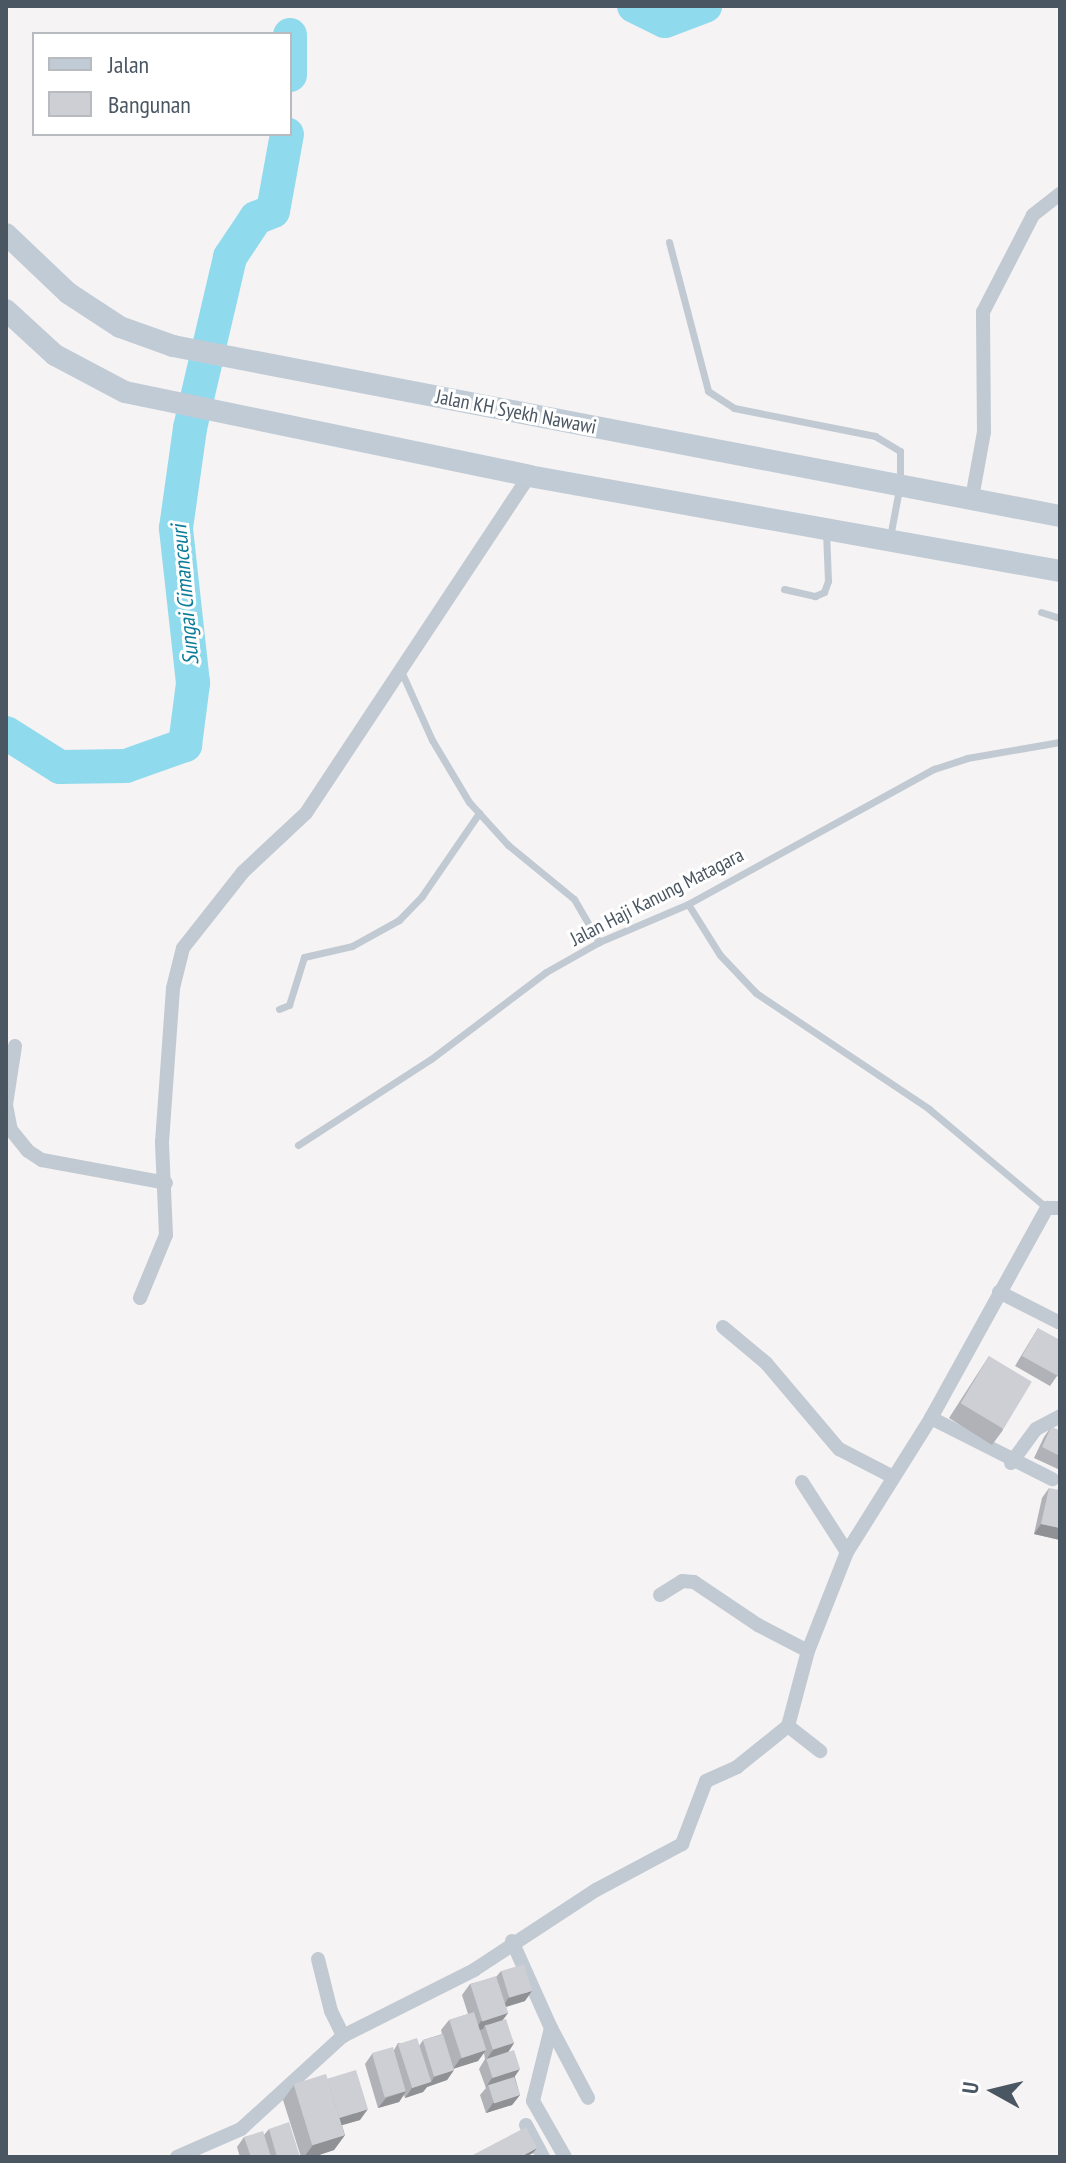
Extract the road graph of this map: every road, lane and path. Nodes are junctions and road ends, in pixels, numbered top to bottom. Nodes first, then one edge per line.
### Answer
1 (1060, 194) edge
2 (6, 234) edge
3 (669, 242) dead end
4 (6, 310) edge
5 (529, 476) junction
6 (900, 484) junction
7 (972, 498) junction
8 (1060, 516) edge
9 (825, 529) junction
10 (890, 540) junction
11 (1060, 571) edge
12 (784, 589) dead end
13 (1041, 612) dead end
14 (1060, 618) edge
15 (401, 671) junction
16 (1060, 742) edge
17 (479, 813) junction
18 (688, 904) junction
19 (599, 942) junction
20 (279, 1009) dead end
21 (15, 1046) dead end
22 (298, 1145) dead end
23 (166, 1183) junction
24 (1053, 1208) edge
25 (999, 1292) junction
26 (140, 1298) dead end
27 (1060, 1323) edge
28 (723, 1327) dead end
29 (1060, 1416) edge
30 (931, 1418) junction
31 (1011, 1463) junction
32 (893, 1477) junction
33 (1052, 1479) dead end
34 (802, 1482) dead end
35 (847, 1552) junction
36 (660, 1595) dead end
37 (808, 1651) junction
38 (788, 1726) junction
39 (820, 1751) dead end
40 (512, 1941) junction
41 (318, 1959) dead end
42 (551, 2028) junction
43 (343, 2036) junction
44 (588, 2098) dead end
45 (526, 2125) edge
46 (177, 2157) edge
47 (543, 2157) edge
48 (565, 2157) edge

1 - 7 street
2 - 6 main road, Jalan KH Syekh Nawawi
3 - 6 lane
4 - 5 main road
5 - 9 main road
5 - 15 street
6 - 7 main road, Jalan KH Syekh Nawawi
6 - 10 lane
7 - 8 main road, Jalan KH Syekh Nawawi
9 - 10 main road
9 - 12 lane
10 - 11 main road
13 - 14 lane
15 - 17 lane
15 - 23 street
16 - 18 lane, Jalan Haji Kanung Matagara
17 - 19 lane
17 - 20 lane
18 - 19 lane, Jalan Haji Kanung Matagara
18 - 24 lane
19 - 22 lane, Jalan Haji Kanung Matagara
21 - 23 street
23 - 26 street
24 - 25 street
25 - 27 street
25 - 30 street
28 - 32 street
29 - 31 street
30 - 31 street
30 - 32 street
31 - 33 street
32 - 35 street
34 - 35 street
35 - 37 street
36 - 37 street
37 - 38 street
38 - 39 street
38 - 40 street
40 - 42 street
40 - 43 street
41 - 43 street
42 - 44 street
42 - 48 street
43 - 46 street
45 - 47 street

